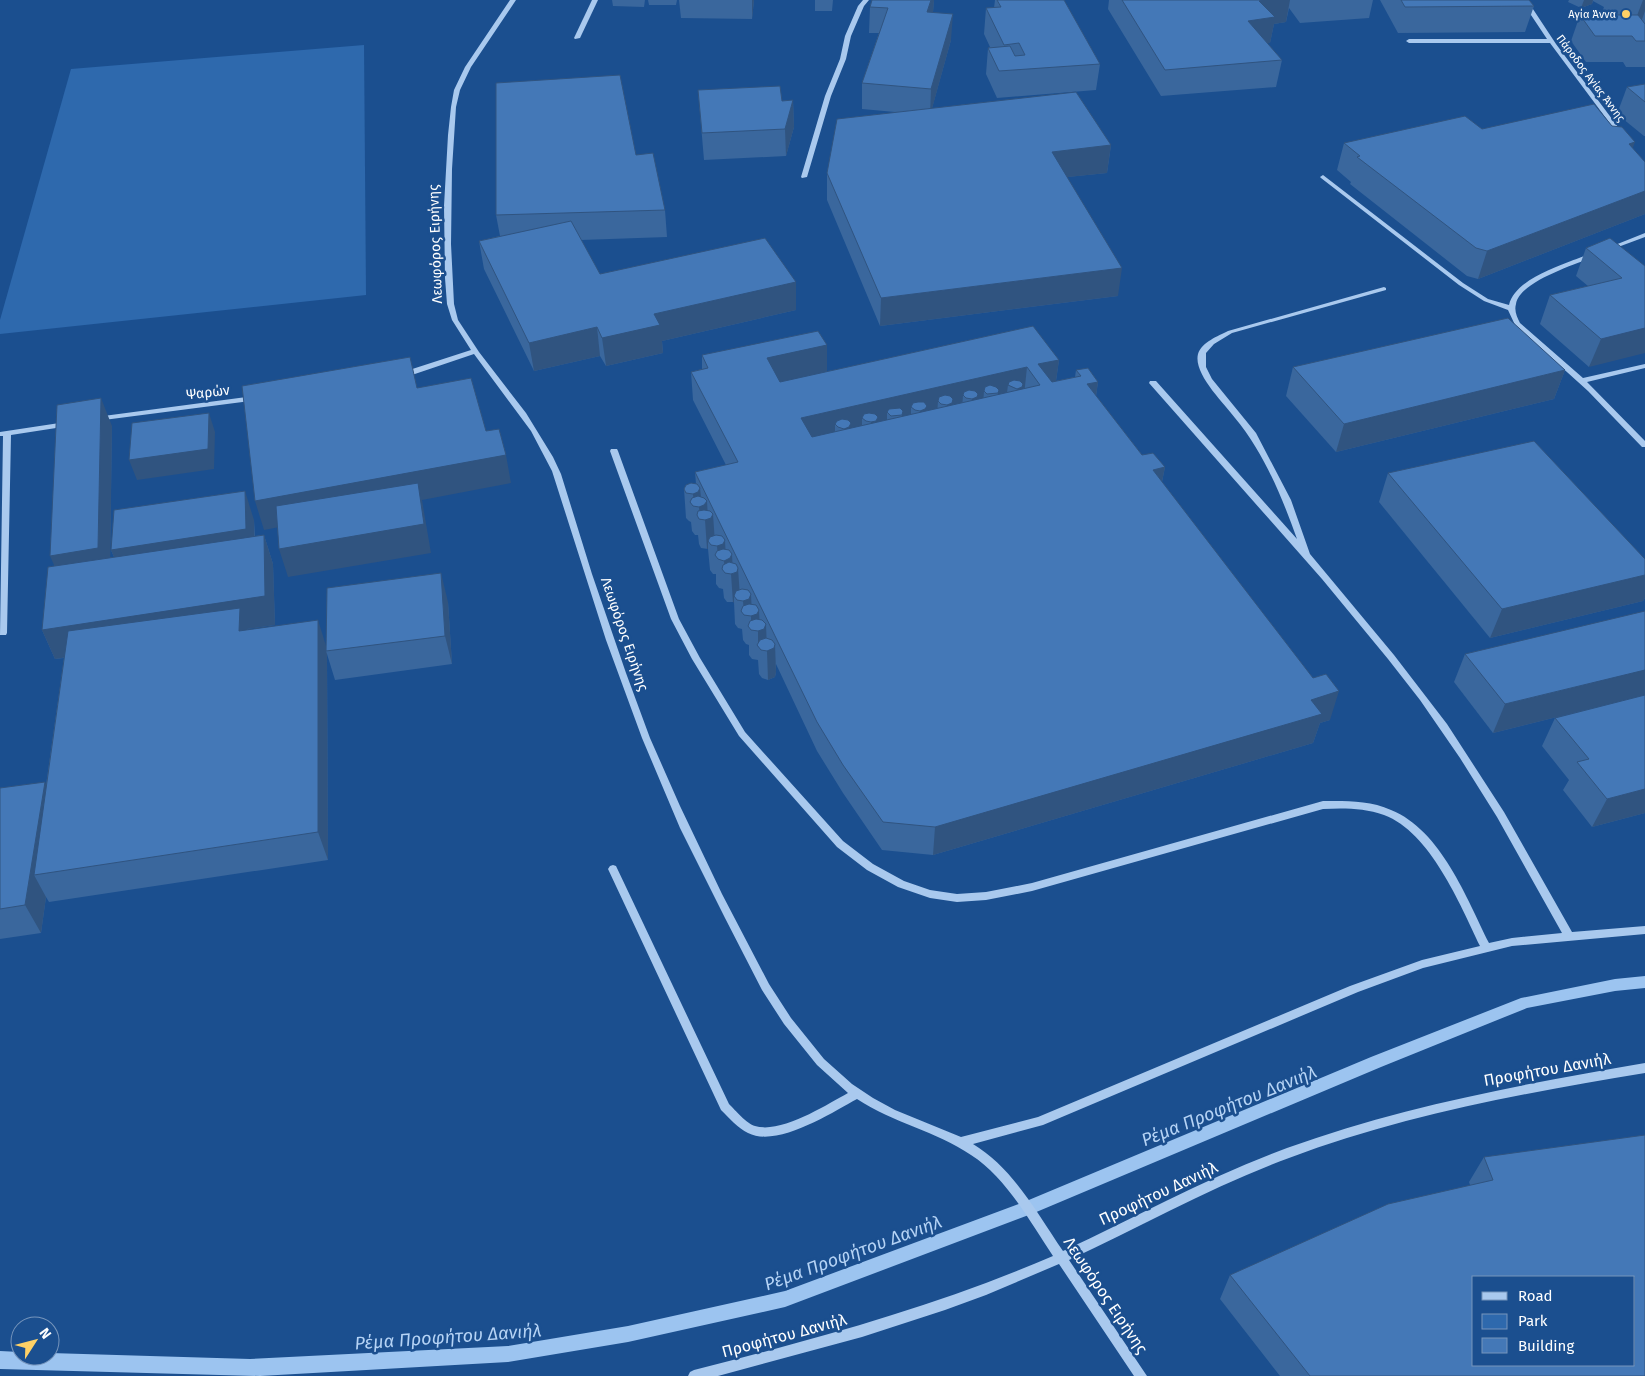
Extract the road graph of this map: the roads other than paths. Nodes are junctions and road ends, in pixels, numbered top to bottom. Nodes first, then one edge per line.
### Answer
1 (513, 0) edge
2 (595, 0) edge
3 (866, 0) edge
4 (1524, 0) edge
5 (577, 38) dead end
6 (1409, 41) dead end
7 (1551, 41) junction
8 (1624, 138) edge
9 (804, 177) dead end
10 (1323, 177) dead end
11 (1645, 235) edge
12 (1384, 289) dead end
13 (1512, 309) junction
14 (476, 351) junction
15 (1645, 366) edge
16 (398, 377) edge
17 (1582, 381) junction
18 (1153, 383) dead end
19 (266, 397) edge
20 (86, 420) edge
21 (78, 422) edge
22 (3, 434) edge
23 (1645, 445) edge
24 (614, 451) dead end
25 (1308, 559) junction
26 (3, 633) dead end
27 (613, 869) dead end
28 (1645, 930) edge
29 (1569, 936) junction
30 (1486, 947) junction
31 (1645, 1068) edge
32 (857, 1094) junction
33 (962, 1142) junction
34 (1060, 1257) junction
35 (694, 1376) edge
36 (1141, 1376) edge

1 - 14 street, Λεωφόρος Ειρήνης
2 - 5 street
3 - 9 street
4 - 7 street, Πάροδος Αγίας Άννης
6 - 7 street
7 - 8 street, Πάροδος Αγίας Άννης
10 - 13 street
11 - 13 street
12 - 25 street
13 - 17 street
14 - 16 street
14 - 32 street, Λεωφόρος Ειρήνης
15 - 17 street
17 - 23 street
18 - 25 street
19 - 20 street, Ψαρών
21 - 22 street
22 - 26 street
24 - 30 street
25 - 29 street
27 - 32 street
28 - 29 street
29 - 30 street
30 - 33 street
31 - 34 street, Προφήτου Δανιήλ
32 - 33 street, Λεωφόρος Ειρήνης
33 - 34 street, Λεωφόρος Ειρήνης
34 - 35 street, Προφήτου Δανιήλ
34 - 36 street, Λεωφόρος Ειρήνης

